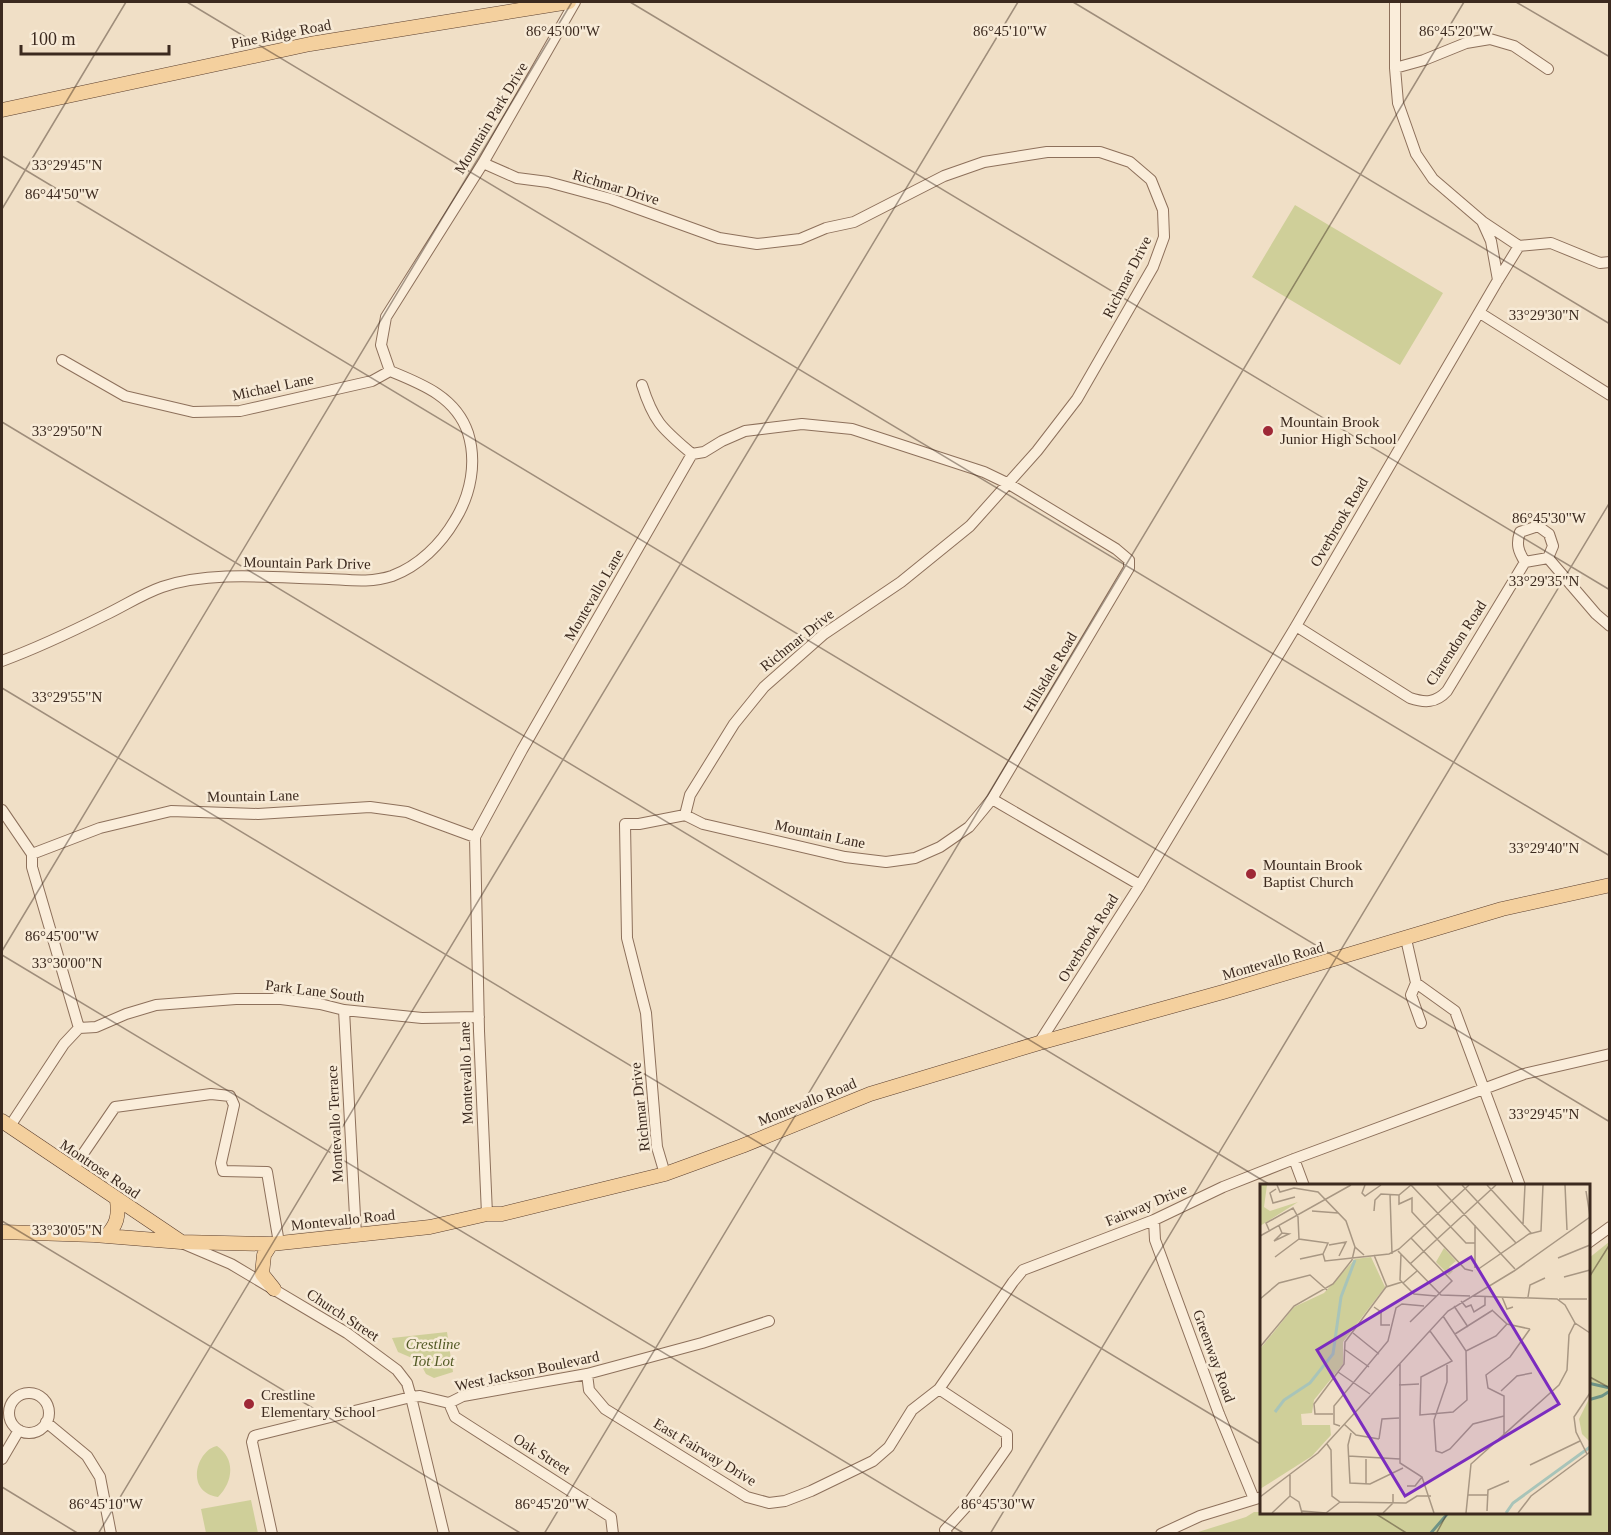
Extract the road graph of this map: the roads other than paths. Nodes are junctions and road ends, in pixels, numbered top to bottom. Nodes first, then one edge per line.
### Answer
1 (569, 2) edge
2 (575, 2) edge
3 (1395, 2) edge
4 (1395, 68) junction
5 (1548, 69) dead end
6 (2, 110) edge
7 (483, 163) junction
8 (1482, 221) junction
9 (1519, 246) junction
10 (1610, 262) edge
11 (1497, 280) junction
12 (1480, 313) junction
13 (62, 360) dead end
14 (390, 371) junction
15 (642, 385) dead end
16 (1610, 395) edge
17 (692, 454) junction
18 (1009, 484) junction
19 (1548, 558) junction
20 (1525, 562) junction
21 (1610, 626) edge
22 (1296, 627) junction
23 (2, 662) edge
24 (992, 799) junction
25 (2, 810) edge
26 (686, 815) junction
27 (475, 837) junction
28 (32, 854) junction
29 (1140, 885) junction
30 (1610, 885) edge
31 (1406, 939) junction
32 (1416, 983) junction
33 (344, 1010) junction
34 (479, 1017) junction
35 (1421, 1023) dead end
36 (79, 1028) junction
37 (1039, 1043) junction
38 (1610, 1054) edge
39 (1484, 1090) junction
40 (6, 1124) edge
41 (1294, 1159) junction
42 (72, 1170) junction
43 (665, 1174) junction
44 (1304, 1184) edge
45 (1520, 1184) edge
46 (117, 1200) junction
47 (487, 1214) junction
48 (1154, 1220) junction
49 (1610, 1227) edge
50 (2, 1232) edge
51 (356, 1235) junction
52 (106, 1236) junction
53 (182, 1242) junction
54 (1590, 1242) edge
55 (275, 1244) junction
56 (274, 1289) junction
57 (769, 1321) dead end
58 (587, 1374) junction
59 (939, 1389) junction
60 (411, 1397) junction
61 (449, 1403) junction
62 (5, 1413) edge
63 (46, 1422) junction
64 (19, 1430) junction
65 (2, 1459) edge
66 (1258, 1498) edge
67 (111, 1533) edge
68 (273, 1533) edge
69 (444, 1533) edge
70 (613, 1533) edge
71 (947, 1533) edge
72 (1161, 1533) edge

1 - 6 main road, Pine Ridge Road
2 - 7 street, Mountain Park Drive
3 - 4 street
4 - 5 street
4 - 8 street
7 - 14 street, Mountain Park Drive
7 - 18 street, Richmar Drive
8 - 9 street
8 - 11 street
9 - 10 street
9 - 11 street, Overbrook Road
11 - 12 street, Overbrook Road
12 - 16 street
12 - 22 street, Overbrook Road
13 - 14 street, Michael Lane
14 - 23 street, Mountain Park Drive
15 - 17 street
17 - 18 street
17 - 27 street, Montevallo Lane
18 - 24 street, Hillsdale Road
18 - 26 street, Richmar Drive
19 - 20 street
19 - 20 street
19 - 21 street
20 - 22 street, Clarendon Road
22 - 29 street, Overbrook Road
24 - 26 street, Mountain Lane
24 - 29 street
25 - 28 street
26 - 43 street, Richmar Drive
27 - 28 street, Mountain Lane
27 - 34 street, Montevallo Lane
28 - 36 street
29 - 37 street, Overbrook Road
30 - 31 main road, Montevallo Road
31 - 32 street
31 - 37 main road, Montevallo Road
32 - 35 street
32 - 39 street
33 - 34 street, Park Lane South
33 - 36 street, Park Lane South
33 - 51 street, Montevallo Terrace
34 - 47 street, Montevallo Lane
36 - 40 street
37 - 43 main road, Montevallo Road
38 - 39 street, Fairway Drive
39 - 41 street, Fairway Drive
39 - 45 street
40 - 42 main road, Montrose Road
41 - 44 street
41 - 48 street, Fairway Drive
42 - 46 main road, Montrose Road
42 - 55 street
43 - 47 main road, Montevallo Road
46 - 52 main road
46 - 53 main road, Montrose Road
47 - 51 main road, Montevallo Road
48 - 59 street, Fairway Drive
48 - 66 street, Greenway Road
49 - 54 street
50 - 52 main road, Montevallo Road
51 - 55 main road, Montevallo Road
52 - 53 main road, Montevallo Road
53 - 55 main road, Montevallo Road
53 - 56 street, Church Street
55 - 56 main road
56 - 60 street, Church Street
57 - 58 street, West Jackson Boulevard
58 - 59 street, East Fairway Drive
58 - 61 street, West Jackson Boulevard
59 - 71 street
60 - 61 street, West Jackson Boulevard
60 - 68 street, West Jackson Boulevard
60 - 69 street, Church Street
61 - 70 street, Oak Street
62 - 63 street
62 - 64 street
63 - 64 street
63 - 67 street
64 - 65 street
66 - 72 street

